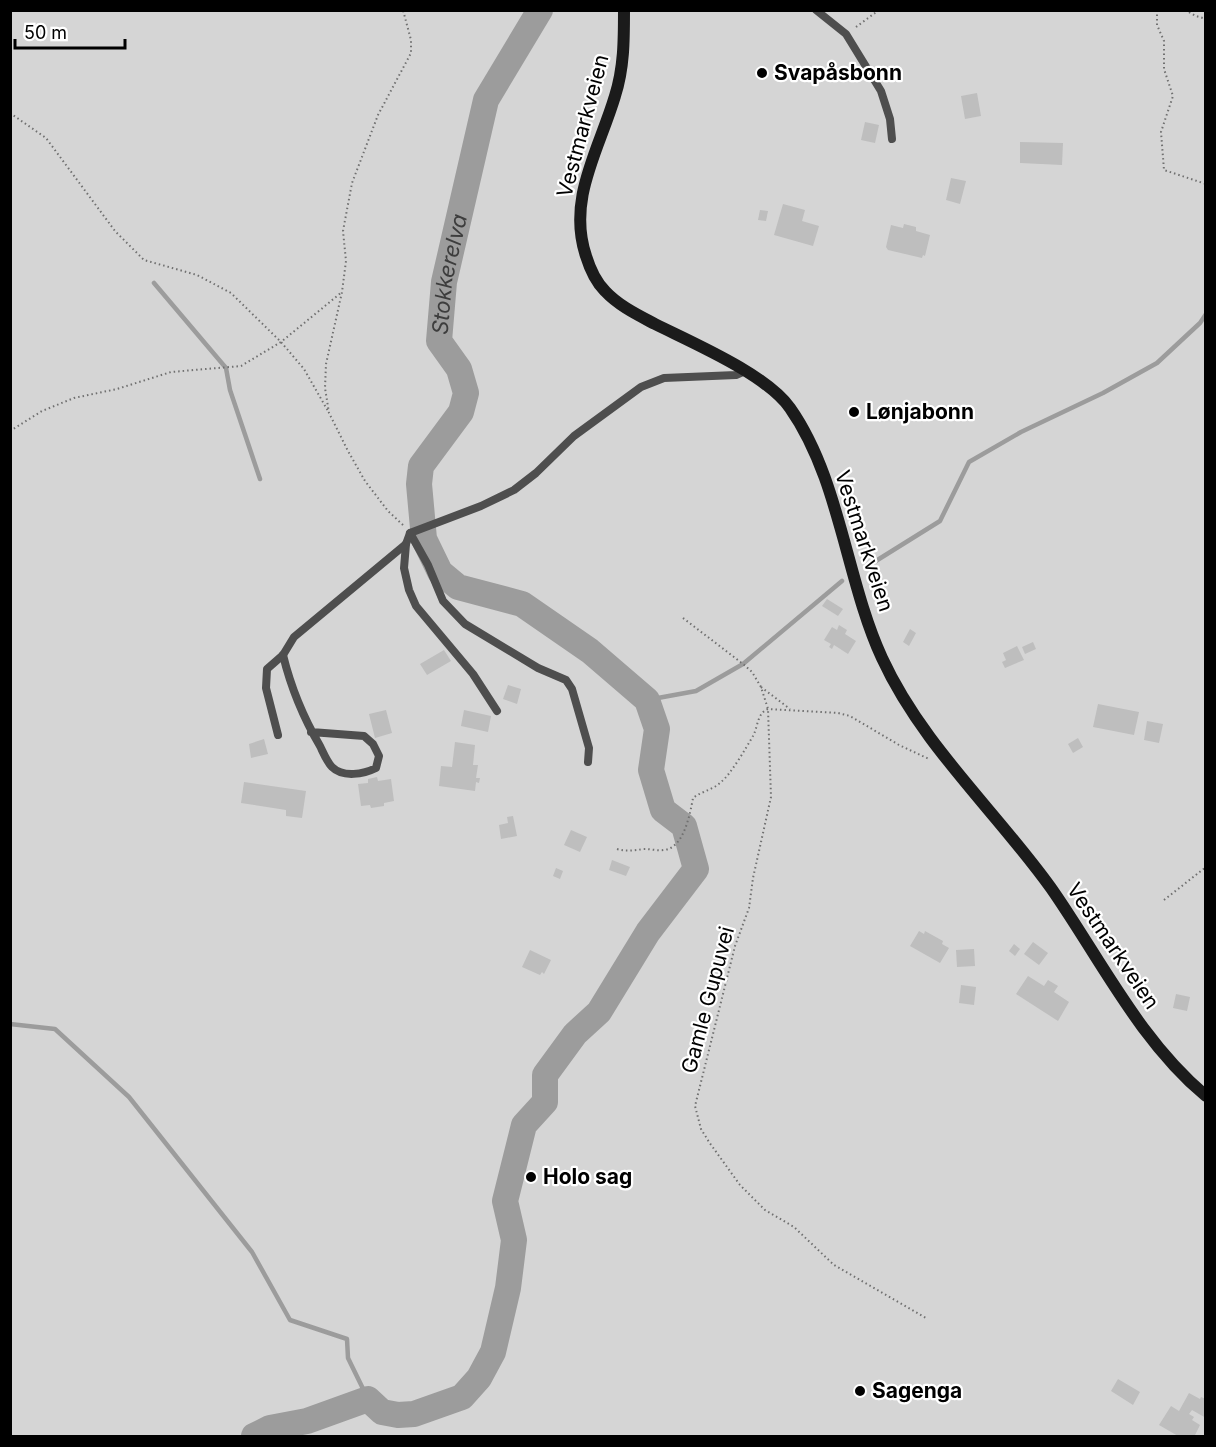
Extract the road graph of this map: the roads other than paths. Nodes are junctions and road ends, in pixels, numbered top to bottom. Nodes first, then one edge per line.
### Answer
1 (624, 10) edge
2 (816, 10) edge
3 (892, 139) dead end
4 (745, 371) junction
5 (410, 533) junction
6 (406, 544) junction
7 (283, 655) junction
8 (497, 711) dead end
9 (311, 732) junction
10 (278, 735) dead end
11 (588, 762) dead end
12 (1206, 1096) edge

1 - 4 street, Vestmarkveien
2 - 3 lane
4 - 5 lane
4 - 12 street, Vestmarkveien
5 - 6 lane
5 - 11 lane
6 - 7 lane
6 - 8 lane
7 - 9 lane
7 - 10 lane
9 - 9 lane

